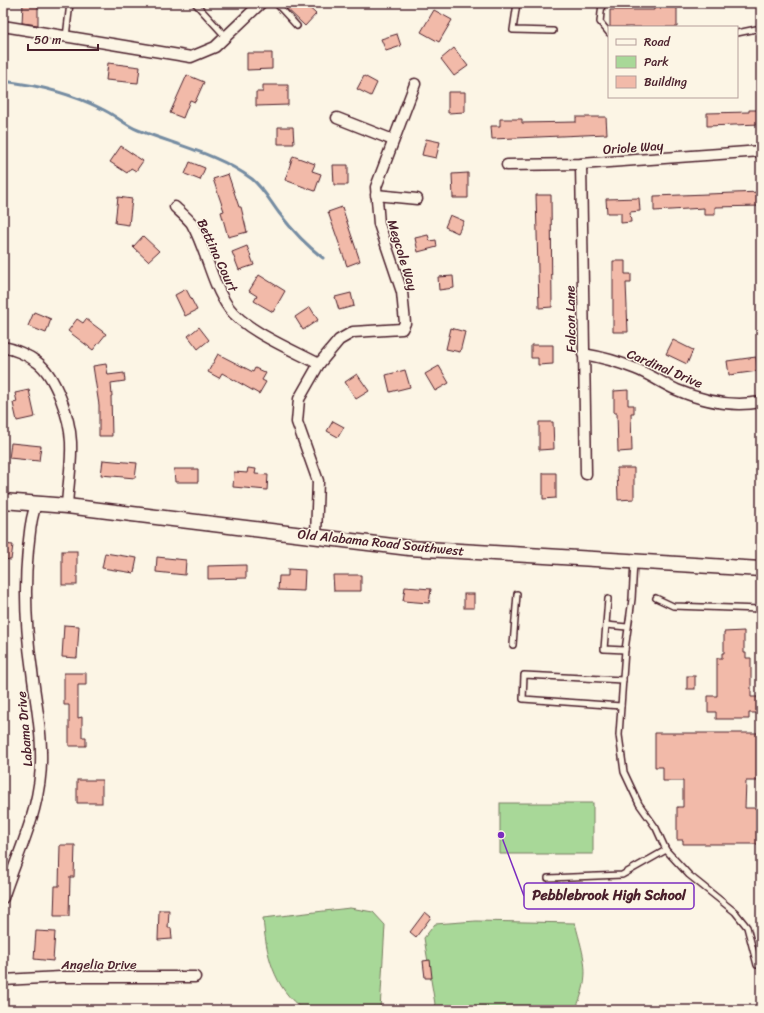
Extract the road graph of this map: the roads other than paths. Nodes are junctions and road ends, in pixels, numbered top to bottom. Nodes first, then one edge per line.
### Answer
1 (70, 3) edge
2 (195, 3) edge
3 (276, 3) edge
4 (516, 3) edge
5 (602, 3) edge
6 (260, 4) edge
7 (3, 26) edge
8 (297, 26) dead end
9 (761, 28) edge
10 (553, 31) dead end
11 (608, 32) edge
12 (738, 33) edge
13 (66, 37) junction
14 (226, 37) junction
15 (415, 84) dead end
16 (337, 118) dead end
17 (393, 140) junction
18 (761, 151) edge
19 (581, 164) junction
20 (507, 165) dead end
21 (376, 195) junction
22 (417, 199) dead end
23 (175, 207) dead end
24 (3, 347) edge
25 (584, 354) junction
26 (319, 364) junction
27 (761, 402) edge
28 (586, 474) dead end
29 (3, 501) edge
30 (36, 505) junction
31 (67, 506) junction
32 (316, 536) junction
33 (634, 561) junction
34 (761, 569) edge
35 (517, 594) dead end
36 (608, 598) dead end
37 (656, 598) dead end
38 (761, 608) edge
39 (606, 625) junction
40 (627, 627) junction
41 (513, 645) dead end
42 (625, 650) junction
43 (623, 680) junction
44 (621, 706) junction
45 (666, 850) junction
46 (548, 878) dead end
47 (3, 898) edge
48 (757, 965) dead end
49 (195, 978) dead end
50 (3, 980) edge

1 - 13 lane
2 - 14 lane
3 - 8 lane
4 - 10 lane
5 - 11 lane
6 - 14 street
7 - 13 street
9 - 12 lane
13 - 14 street
15 - 17 street, Megcole Way
16 - 17 street
17 - 21 street, Megcole Way
18 - 19 street, Oriole Way
19 - 20 street, Oriole Way
19 - 25 street, Falcon Lane
21 - 22 street
21 - 26 street, Megcole Way
23 - 26 street, Bettina Court
24 - 31 street
25 - 27 street, Cardinal Drive
25 - 28 street, Falcon Lane
26 - 32 street, Megcole Way
29 - 30 street, Old Alabama Road Southwest
30 - 31 street, Old Alabama Road Southwest
30 - 47 street, Labama Drive
31 - 32 street, Old Alabama Road Southwest
32 - 33 street, Old Alabama Road Southwest
33 - 34 street, Old Alabama Road Southwest
33 - 40 lane
35 - 41 lane
36 - 39 lane
37 - 38 lane
39 - 40 lane
39 - 42 lane
40 - 42 lane
42 - 43 lane
43 - 44 lane
43 - 44 lane
44 - 45 lane
45 - 46 lane
45 - 48 lane
49 - 50 street, Angelia Drive

